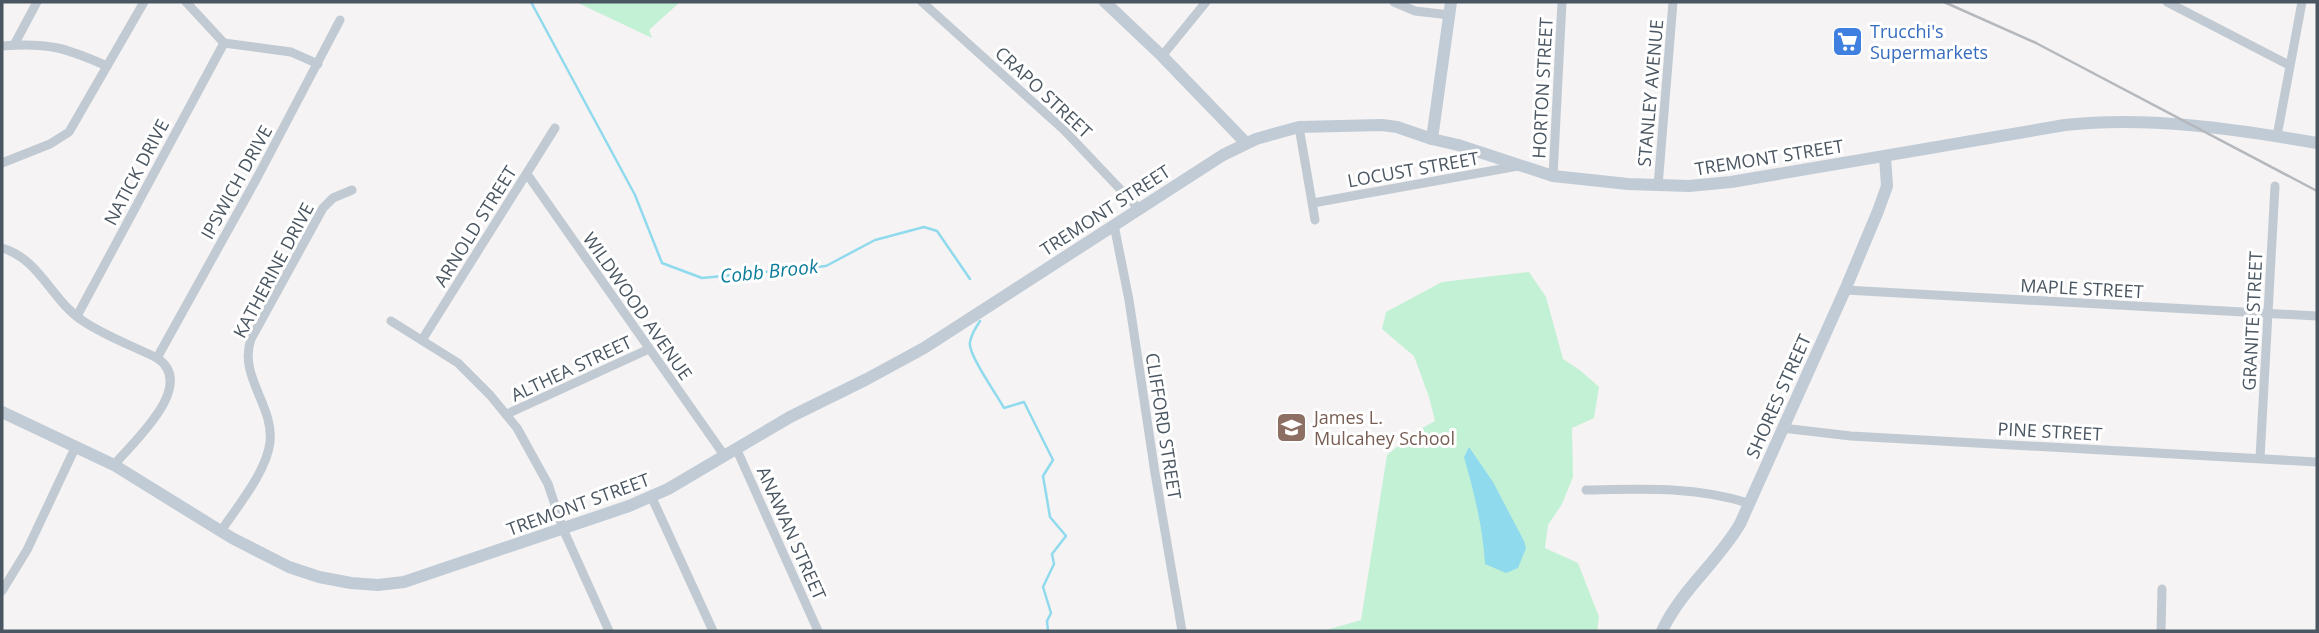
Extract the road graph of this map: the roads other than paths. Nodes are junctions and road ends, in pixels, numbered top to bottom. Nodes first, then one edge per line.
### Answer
1 (37, 2) edge
2 (144, 2) edge
3 (186, 2) edge
4 (922, 2) edge
5 (1105, 2) edge
6 (1206, 2) edge
7 (1394, 2) edge
8 (1451, 2) edge
9 (1562, 2) edge
10 (1673, 2) edge
11 (2167, 2) edge
12 (2302, 2) edge
13 (1450, 15) junction
14 (340, 20) dead end
15 (224, 43) junction
16 (13, 45) junction
17 (2, 46) edge
18 (1162, 55) junction
19 (318, 64) junction
20 (2290, 65) junction
21 (107, 66) junction
22 (1299, 127) junction
23 (555, 128) dead end
24 (2277, 136) junction
25 (1432, 139) junction
26 (1246, 143) junction
27 (2317, 143) edge
28 (1885, 157) junction
29 (2, 163) edge
30 (1518, 166) junction
31 (527, 174) junction
32 (1553, 176) junction
33 (1658, 186) junction
34 (2274, 186) dead end
35 (352, 190) dead end
36 (1313, 203) junction
37 (1139, 209) junction
38 (1315, 220) dead end
39 (1114, 225) junction
40 (2, 247) edge
41 (1845, 290) junction
42 (2268, 314) junction
43 (77, 316) junction
44 (2317, 316) edge
45 (391, 321) dead end
46 (422, 340) junction
47 (649, 349) junction
48 (157, 358) junction
49 (2, 412) edge
50 (507, 414) junction
51 (1782, 428) junction
52 (76, 446) junction
53 (736, 448) junction
54 (724, 455) junction
55 (2260, 458) junction
56 (2317, 462) edge
57 (114, 465) junction
58 (1586, 490) dead end
59 (652, 498) junction
60 (1748, 503) junction
61 (563, 528) junction
62 (221, 531) junction
63 (2162, 589) dead end
64 (2, 591) edge
65 (609, 631) edge
66 (713, 631) edge
67 (818, 631) edge
68 (1182, 631) edge
69 (1662, 631) edge
70 (2161, 631) edge

1 - 16 street
2 - 21 street
3 - 15 street
4 - 37 street, CRAPO STREET
5 - 18 main road
6 - 18 street
7 - 13 street
8 - 13 main road
9 - 32 street, HORTON STREET
10 - 33 street, STANLEY AVENUE
11 - 20 street
12 - 20 street
13 - 25 main road
14 - 19 street, IPSWICH DRIVE
15 - 19 street
15 - 43 street, NATICK DRIVE
16 - 17 street
16 - 21 street
18 - 26 main road
19 - 48 street, IPSWICH DRIVE
20 - 24 street
21 - 29 street
22 - 25 main road, TREMONT STREET
22 - 26 main road, TREMONT STREET
22 - 36 street
23 - 31 street, ARNOLD STREET
24 - 27 main road, TREMONT STREET
24 - 28 main road, TREMONT STREET
25 - 30 main road, TREMONT STREET
26 - 37 main road, TREMONT STREET
28 - 33 main road, TREMONT STREET
28 - 41 main road, SHORES STREET
30 - 32 main road, TREMONT STREET
30 - 36 street, LOCUST STREET
31 - 46 street, ARNOLD STREET
31 - 47 street, WILDWOOD AVENUE
32 - 33 main road, TREMONT STREET
34 - 42 street, GRANITE STREET
35 - 62 street, KATHERINE DRIVE
36 - 38 street
37 - 39 main road, TREMONT STREET
39 - 53 main road, TREMONT STREET
39 - 68 street, CLIFFORD STREET
40 - 43 street
41 - 42 street, MAPLE STREET
41 - 51 main road, SHORES STREET
42 - 44 street, MAPLE STREET
42 - 55 street, GRANITE STREET
43 - 48 street
45 - 46 street
46 - 50 street
47 - 50 street, ALTHEA STREET
47 - 54 street, WILDWOOD AVENUE
48 - 57 street
49 - 52 main road, TREMONT STREET
50 - 61 street
51 - 55 street, PINE STREET
51 - 60 main road, SHORES STREET
52 - 57 main road, TREMONT STREET
52 - 64 street
53 - 54 main road, TREMONT STREET
53 - 67 street, ANAWAN STREET
54 - 59 main road, TREMONT STREET
55 - 56 street, PINE STREET
57 - 62 main road, TREMONT STREET
58 - 60 street
59 - 61 main road, TREMONT STREET
59 - 66 street
60 - 69 main road, SHORES STREET
61 - 62 main road, TREMONT STREET
61 - 65 street
63 - 70 street

